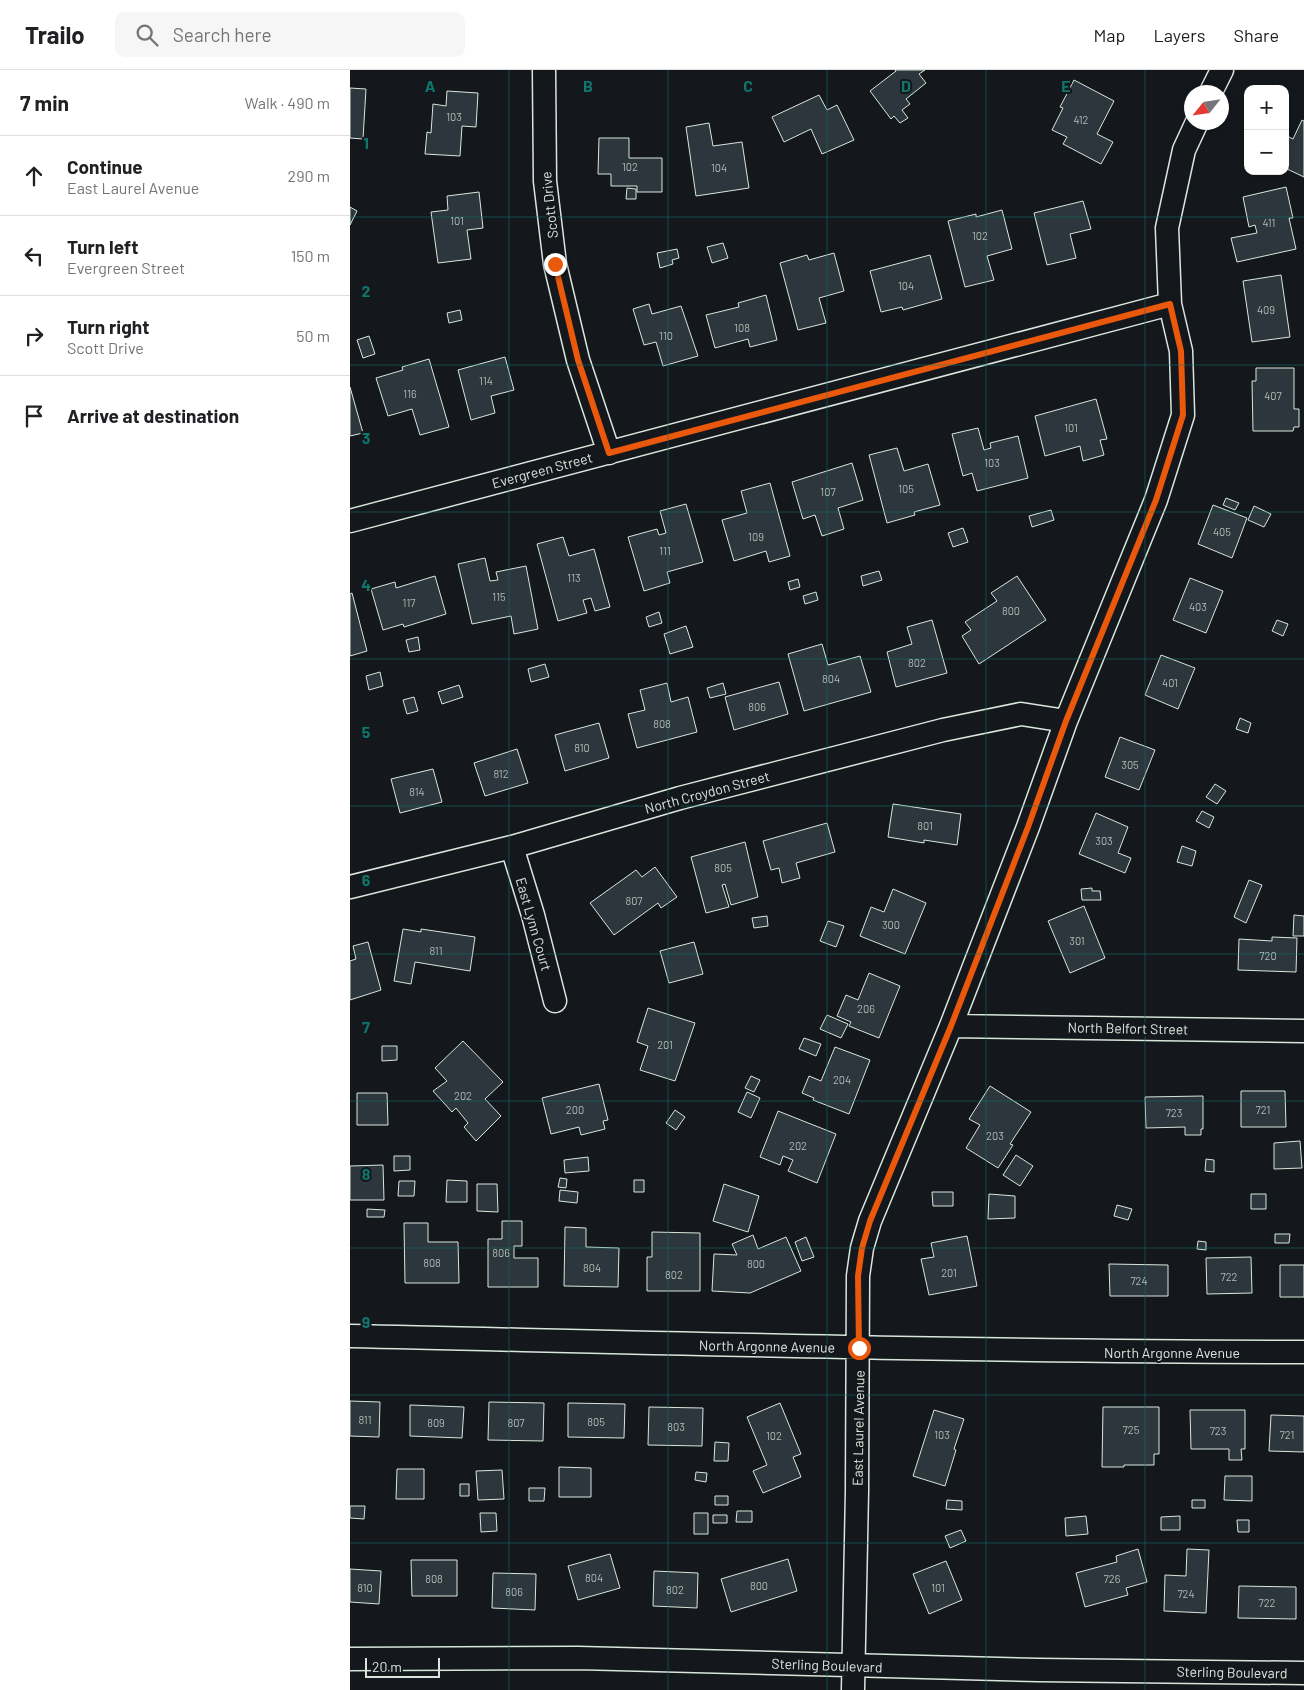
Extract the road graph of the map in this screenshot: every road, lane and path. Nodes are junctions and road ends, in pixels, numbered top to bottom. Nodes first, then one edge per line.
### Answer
1 (544, 70) edge
2 (1222, 70) edge
3 (1214, 85) edge
4 (1193, 130) edge
5 (1170, 304) junction
6 (609, 453) junction
7 (350, 521) edge
8 (1066, 721) junction
9 (512, 847) junction
10 (350, 887) edge
11 (555, 1001) dead end
12 (951, 1026) junction
13 (1304, 1031) edge
14 (350, 1336) edge
15 (859, 1348) junction
16 (1304, 1352) edge
17 (350, 1659) edge
18 (852, 1665) junction
19 (1304, 1673) edge
20 (853, 1690) edge

1 - 6 street, Scott Drive
2 - 3 street
4 - 5 street, East Laurel Avenue
5 - 6 street, Evergreen Street
5 - 8 street, East Laurel Avenue
6 - 7 street, Evergreen Street
8 - 9 street, North Croydon Street
8 - 12 street, East Laurel Avenue
9 - 10 street, North Croydon Street
9 - 11 street, East Lynn Court
12 - 13 street, North Belfort Street
12 - 15 street, East Laurel Avenue
14 - 15 street, North Argonne Avenue
15 - 16 street, North Argonne Avenue
15 - 18 street, East Laurel Avenue
17 - 18 street, Sterling Boulevard
18 - 19 street, Sterling Boulevard
18 - 20 street, East Laurel Avenue

